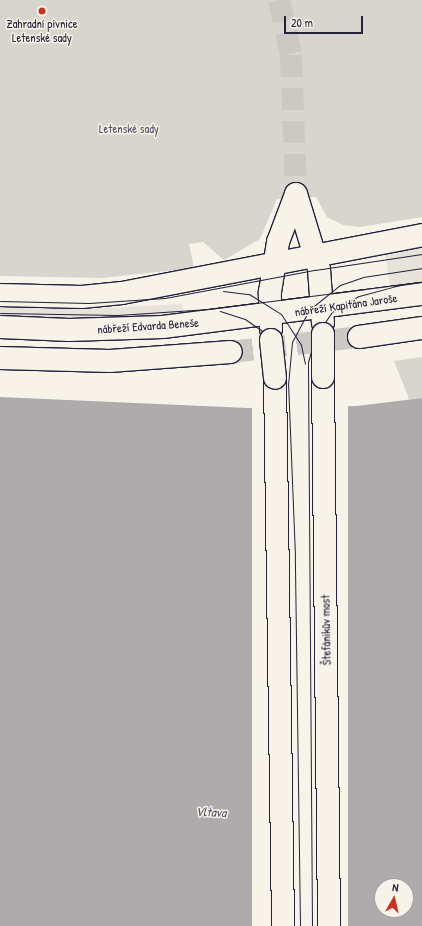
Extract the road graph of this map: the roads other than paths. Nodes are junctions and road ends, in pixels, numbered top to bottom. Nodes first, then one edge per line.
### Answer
1 (422, 235) edge
2 (316, 254) junction
3 (275, 263) junction
4 (422, 294) edge
5 (0, 295) edge
6 (323, 308) junction
7 (271, 315) junction
8 (0, 327) edge
9 (422, 328) edge
10 (359, 337) tunnel mouth
11 (231, 352) tunnel mouth
12 (0, 358) edge
13 (283, 926) edge
14 (329, 926) edge

1 - 2 main road
2 - 3 main road
2 - 3 main road
2 - 6 main road
3 - 5 main road
3 - 7 main road
4 - 6 main road, nábřeží Kapitána Jaroše
6 - 7 main road, nábřeží Kapitána Jaroše
6 - 14 main road, Štefánikův most, bridge
7 - 8 main road, nábřeží Edvarda Beneše
7 - 13 main road, bridge
9 - 10 main road
11 - 12 main road

